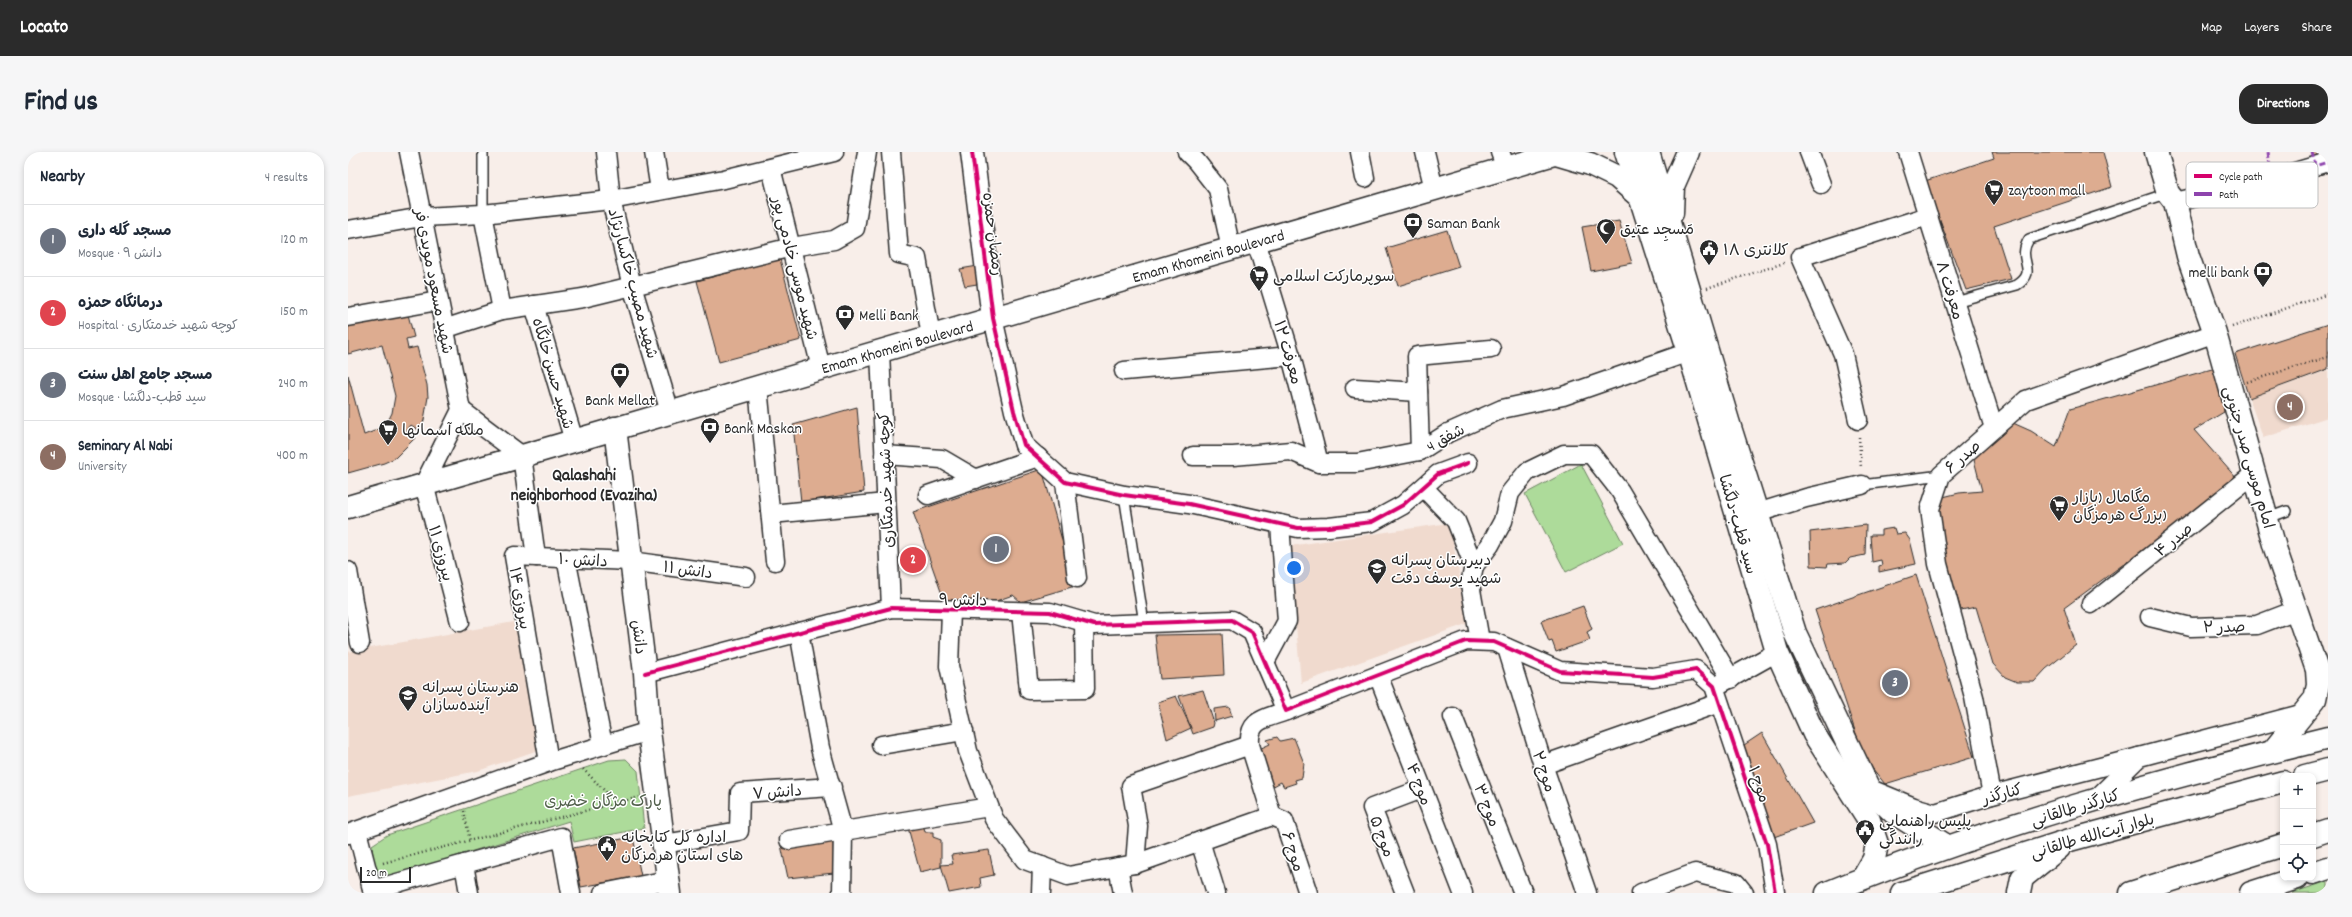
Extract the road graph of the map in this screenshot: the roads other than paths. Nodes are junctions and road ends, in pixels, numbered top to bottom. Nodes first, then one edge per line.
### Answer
1 (409, 152) edge
2 (483, 152) edge
3 (606, 152) edge
4 (654, 152) edge
5 (834, 152) edge
6 (867, 152) edge
7 (891, 152) edge
8 (972, 152) edge
9 (1187, 152) edge
10 (1360, 152) edge
11 (1425, 152) edge
12 (1626, 152) edge
13 (1648, 152) edge
14 (1688, 152) edge
15 (1809, 152) edge
16 (1908, 152) edge
17 (2156, 152) edge
18 (2327, 152) edge
19 (1559, 153) edge
20 (2321, 159) edge
21 (1503, 160) edge
22 (771, 168) junction
23 (1365, 178) dead end
24 (1821, 184) dead end
25 (1434, 189) junction
26 (660, 190) junction
27 (2186, 196) edge
28 (2172, 198) junction
29 (611, 200) junction
30 (1642, 200) junction
31 (483, 214) junction
32 (1928, 216) junction
33 (422, 217) junction
34 (1671, 226) junction
35 (348, 230) edge
36 (1256, 241) junction
37 (792, 247) junction
38 (1230, 249) junction
39 (632, 286) junction
40 (438, 300) junction
41 (1955, 302) junction
42 (534, 305) junction
43 (502, 310) junction
44 (348, 316) edge
45 (993, 318) junction
46 (444, 329) junction
47 (2215, 333) junction
48 (931, 336) junction
49 (1491, 349) dead end
50 (880, 351) junction
51 (1689, 352) junction
52 (1291, 356) junction
53 (821, 368) junction
54 (1124, 371) dead end
55 (758, 387) junction
56 (1355, 388) dead end
57 (1418, 392) junction
58 (461, 410) junction
59 (670, 412) junction
60 (1858, 420) road end
61 (1719, 423) junction
62 (615, 428) junction
63 (1994, 428) junction
64 (574, 441) junction
65 (1420, 451) junction
66 (884, 455) junction
67 (522, 456) junction
68 (1193, 456) dead end
69 (1038, 457) junction
70 (1319, 463) junction
71 (1468, 463) dead end
72 (2254, 474) junction
73 (1941, 475) junction
74 (976, 479) junction
75 (1064, 482) junction
76 (424, 484) junction
77 (1862, 485) joint
78 (1424, 488) junction
79 (928, 495) dead end
80 (1124, 495) junction
81 (886, 503) junction
82 (348, 507) edge
83 (1757, 513) junction
84 (771, 514) junction
85 (1280, 524) junction
86 (536, 557) junction
87 (566, 558) junction
88 (630, 561) junction
89 (775, 561) dead end
90 (1474, 566) junction
91 (348, 571) edge
92 (746, 577) dead end
93 (1077, 578) dead end
94 (2091, 604) dead end
95 (891, 608) junction
96 (2296, 610) junction
97 (951, 611) junction
98 (1021, 612) junction
99 (2150, 617) dead end
100 (460, 622) dead end
101 (1084, 622) junction
102 (1144, 623) junction
103 (800, 632) junction
104 (1480, 641) junction
105 (360, 643) dead end
106 (1507, 648) junction
107 (1777, 652) junction
108 (1265, 662) junction
109 (645, 673) junction
110 (1378, 674) junction
111 (1731, 679) junction
112 (1714, 686) junction
113 (1719, 703) junction
114 (1286, 711) junction
115 (2300, 714) junction
116 (1453, 717) dead end
117 (649, 731) junction
118 (964, 731) junction
119 (2328, 738) edge
120 (603, 745) junction
121 (881, 745) dead end
122 (1250, 745) junction
123 (2273, 751) junction
124 (2139, 757) junction
125 (549, 762) junction
126 (1543, 765) junction
127 (2328, 770) edge
128 (2316, 773) edge
129 (2280, 783) edge
130 (832, 787) junction
131 (1422, 789) junction
132 (1869, 789) junction
133 (1992, 795) junction
134 (2095, 800) junction
135 (989, 807) junction
136 (1272, 816) junction
137 (2328, 830) edge
138 (843, 831) junction
139 (352, 832) edge
140 (2316, 834) edge
141 (789, 840) dead end
142 (2070, 840) junction
143 (1200, 841) junction
144 (664, 844) junction
145 (1947, 846) junction
146 (2280, 846) edge
147 (469, 863) junction
148 (1126, 865) junction
149 (1042, 866) junction
150 (2328, 868) edge
151 (2316, 872) edge
152 (1863, 878) junction
153 (2288, 881) edge
154 (669, 886) edge
155 (373, 891) edge
156 (469, 893) edge
157 (571, 893) edge
158 (603, 893) edge
159 (842, 893) edge
160 (1041, 893) edge
161 (1123, 893) edge
162 (1216, 893) edge
163 (1308, 893) edge
164 (1405, 893) edge
165 (1463, 893) edge
166 (1523, 893) edge
167 (1587, 893) edge
168 (1641, 893) edge
169 (1744, 893) edge
170 (1774, 893) edge
171 (1828, 893) edge
172 (1902, 893) edge
173 (2019, 893) edge
174 (2131, 893) edge
175 (2252, 893) edge

1 - 33 street, شهید مسعود مویدی فر
2 - 31 lane
3 - 29 street, شهید مصیب خاکسارنژاد
4 - 26 street
5 - 22 street
6 - 37 street
7 - 48 street
8 - 45 main road, رمضان حمزه
9 - 38 street
10 - 23 street
11 - 25 street
12 - 30 main road, سید قطب-دلگشا
13 - 34 main road, سید قطب-دلگشا
14 - 34 main road
15 - 24 street
16 - 32 street, معرفت ۸
17 - 28 main road, امام موسی صدر جنوبی
18 - 20 street
19 - 21 main road, Emam Khomeini Boulevard
19 - 30 main road
21 - 25 main road, Emam Khomeini Boulevard
22 - 26 street
22 - 37 street, شهید موسی خادمی پور
25 - 36 main road, Emam Khomeini Boulevard
26 - 29 street
27 - 28 street
28 - 41 lane
28 - 47 main road, امام موسی صدر جنوبی
29 - 31 street
29 - 39 street, شهید مصیب خاکسارنژاد
30 - 51 main road, سید قطب-دلگشا
31 - 33 street
31 - 43 street
32 - 41 street, معرفت ۸
32 - 60 street
33 - 35 street
33 - 40 street, شهید مسعود مویدی فر
34 - 61 main road, سید قطب-دلگشا
36 - 38 main road, Emam Khomeini Boulevard
36 - 52 street, معرفت ۱۲
37 - 39 street
37 - 53 street, شهید موسی خادمی پور
38 - 45 main road, Emam Khomeini Boulevard
39 - 42 street
39 - 59 street, شهید مصیب خاکسارنژاد
40 - 44 street
40 - 46 street, شهید مسعود مویدی فر
41 - 63 street, معرفت ۸
42 - 43 street
42 - 64 street, شهید حسن خانگاه
43 - 46 street
45 - 48 main road, Emam Khomeini Boulevard
45 - 69 street
46 - 58 street, شهید مسعود مویدی فر
47 - 63 street, صدر ۶
47 - 72 main road, امام موسی صدر جنوبی
48 - 50 main road, Emam Khomeini Boulevard
49 - 57 street
50 - 53 main road, Emam Khomeini Boulevard
50 - 66 street, کوچه شهید خدمتکاری
51 - 61 main road, سید قطب-دلگشا
51 - 65 street, شفق 4
52 - 54 street
52 - 70 street, معرفت ۱۲
53 - 55 main road, Emam Khomeini Boulevard
55 - 59 main road, Emam Khomeini Boulevard
55 - 84 street
56 - 57 street
57 - 65 street
58 - 67 street
58 - 76 street
59 - 62 main road, Emam Khomeini Boulevard
61 - 83 main road, سید قطب-دلگشا
61 - 107 main road, سید قطب-دلگشا
62 - 64 main road, Emam Khomeini Boulevard
62 - 88 main road, دانش
63 - 73 street, صدر ۶
64 - 67 main road, Emam Khomeini Boulevard
65 - 70 street, شفق 4
66 - 74 street
66 - 81 street, کوچه شهید خدمتکاری
67 - 76 main road, Emam Khomeini Boulevard
67 - 86 street, پیروزی ۱۴
68 - 70 street, شفق 4
69 - 74 street
69 - 75 street
71 - 78 street
72 - 94 street, صدر ۴
72 - 96 main road, امام موسی صدر جنوبی
73 - 77 lane
73 - 133 street, صدر ۶
74 - 79 street
75 - 80 street
75 - 93 street
76 - 82 main road, Emam Khomeini Boulevard
76 - 100 street, پیروزی ۱۱
77 - 83 street
78 - 85 street
78 - 90 street
80 - 85 street
80 - 102 lane
81 - 84 street
81 - 95 street, کوچه شهید خدمتکاری
83 - 132 main road, سید قطب-دلگشا
84 - 89 street
85 - 108 street
86 - 87 street, دانش ۱۰
86 - 125 street, پیروزی ۱۴
87 - 88 street, دانش ۱۰
87 - 120 street
88 - 92 street, دانش ۱۱
88 - 109 main road, دانش
90 - 104 street
90 - 111 street
91 - 105 street
95 - 97 street, دانش ۹
95 - 103 street, دانش ۹
96 - 99 street, صدر ۲
96 - 115 main road, امام موسی صدر جنوبی
97 - 98 street, دانش ۹
97 - 118 street
98 - 101 street, دانش ۹
98 - 101 street
101 - 102 street, دانش ۹
102 - 108 street, دانش ۹
103 - 109 street, دانش ۹
103 - 130 street
104 - 106 street
104 - 110 street
106 - 112 street
106 - 126 street, موج ۲
107 - 111 street
107 - 152 main road, سید قطب-دلگشا
108 - 114 street, دانش ۹
109 - 117 main road, دانش
110 - 114 street
110 - 131 street, موج ۴
111 - 112 street
112 - 113 street, موج ۱
113 - 126 street
113 - 170 street, موج ۱
114 - 122 street
115 - 123 main road, امام موسی صدر جنوبی
115 - 124 street, کنارگذر
116 - 166 street, موج ۳
117 - 120 street
117 - 144 main road, دانش
118 - 121 street
118 - 135 street
119 - 123 main road, کنارگذر طالقانی
120 - 125 street
122 - 136 street
122 - 148 street
123 - 134 main road, کنارگذر طالقانی
124 - 133 street, کنارگذر
124 - 134 street, کنارگذر
125 - 139 street
126 - 167 street, موج ۲
127 - 128 main road
129 - 142 main road, بلوار آیت‌الله طالقانی
130 - 138 street
130 - 144 street, دانش ۷
131 - 164 street, موج ۵
131 - 165 street, موج ۴
132 - 133 street, کنارگذر
132 - 145 main road, سید قطب-دلگشا
134 - 145 main road, کنارگذر طالقانی
135 - 138 street
135 - 149 street
136 - 143 street
136 - 163 street, موج ۶
137 - 140 main road
138 - 141 street
138 - 159 street
139 - 155 street
142 - 172 main road, بلوار آیت‌الله طالقانی
142 - 173 main road
143 - 148 street
143 - 162 street
144 - 154 main road, دانش
145 - 152 main road, کنارگذر طالقانی
146 - 174 main road
147 - 155 street
147 - 156 street
147 - 157 street
148 - 149 street
148 - 161 street
149 - 160 street
150 - 151 main road
152 - 171 main road, کنارگذر طالقانی
153 - 175 main road
154 - 158 street
168 - 169 street

